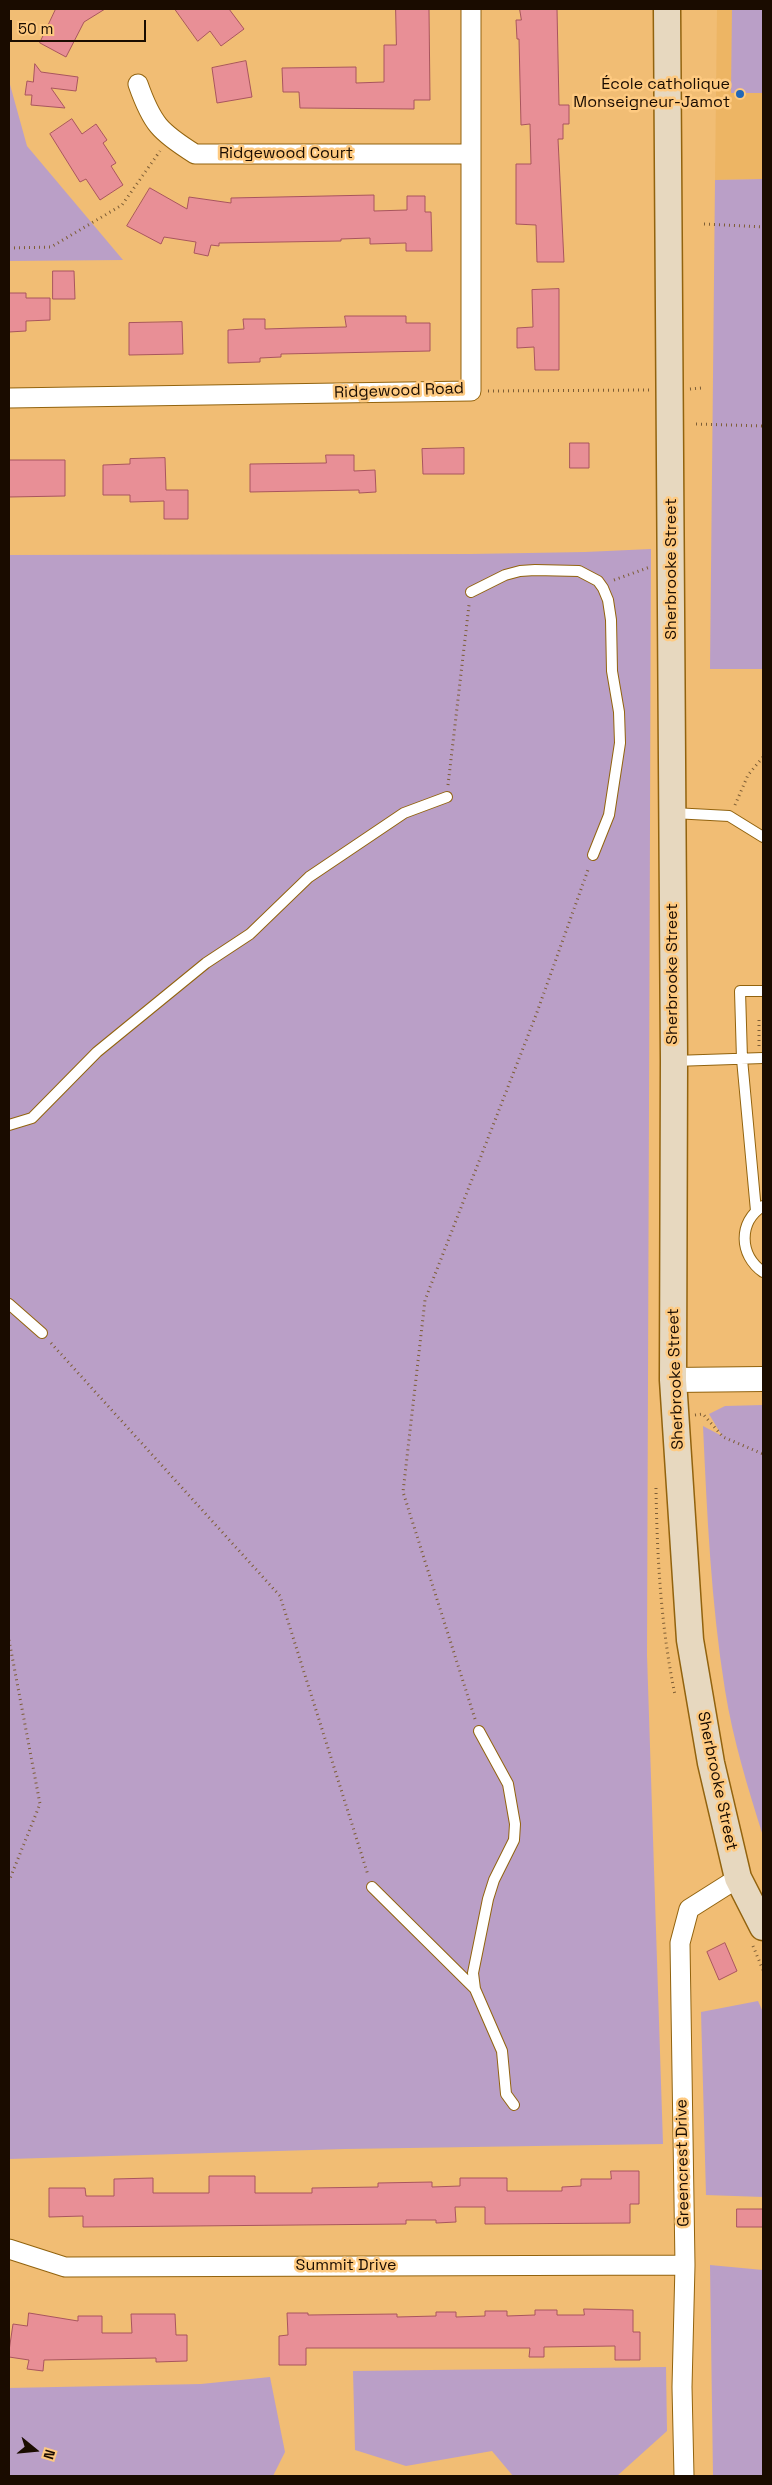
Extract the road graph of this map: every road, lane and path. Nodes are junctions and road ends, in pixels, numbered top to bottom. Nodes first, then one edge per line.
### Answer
1 (471, 9) edge
2 (667, 9) edge
3 (138, 84) dead end
4 (169, 138) junction
5 (470, 154) junction
6 (704, 224) dead end
7 (763, 227) edge
8 (9, 248) edge
9 (702, 388) dead end
10 (671, 390) junction
11 (471, 391) junction
12 (9, 398) edge
13 (696, 424) dead end
14 (763, 426) edge
15 (672, 560) junction
16 (603, 588) junction
17 (471, 592) joint
18 (763, 757) edge
19 (447, 797) joint
20 (673, 813) junction
21 (729, 816) junction
22 (763, 837) edge
23 (593, 855) joint
24 (763, 991) edge
25 (763, 1058) edge
26 (742, 1059) junction
27 (674, 1062) junction
28 (9, 1125) edge
29 (760, 1208) edge
30 (763, 1272) edge
31 (9, 1304) edge
32 (42, 1333) joint
33 (763, 1379) edge
34 (673, 1380) junction
35 (676, 1416) junction
36 (763, 1454) edge
37 (9, 1640) edge
38 (479, 1731) joint
39 (738, 1878) junction
40 (9, 1881) edge
41 (372, 1888) joint
42 (763, 1927) edge
43 (475, 1989) junction
44 (514, 2105) dead end
45 (9, 2249) edge
46 (685, 2265) junction
47 (684, 2476) edge

1 - 5 street, Ridgewood Road
2 - 10 main road, Sherbrooke Street
3 - 4 street, Ridgewood Court
4 - 5 street, Ridgewood Court
4 - 8 path
5 - 11 street, Ridgewood Road
6 - 7 path
9 - 10 path
10 - 11 path
10 - 15 main road, Sherbrooke Street
11 - 12 street, Ridgewood Road
13 - 14 path
15 - 16 path
15 - 20 main road, Sherbrooke Street
16 - 17 lane
16 - 23 lane
17 - 19 path
18 - 21 path
19 - 28 lane
20 - 21 lane
20 - 27 main road, Sherbrooke Street
21 - 22 lane
23 - 38 path
24 - 26 lane
25 - 26 lane
26 - 27 lane
26 - 29 lane
27 - 34 main road, Sherbrooke Street
29 - 30 lane
31 - 32 lane
32 - 41 path
33 - 34 street
34 - 35 main road, Sherbrooke Street
35 - 36 path
35 - 39 main road, Sherbrooke Street
37 - 40 path
38 - 43 lane
39 - 42 main road, Sherbrooke Street
39 - 46 street, Greencrest Drive
41 - 43 lane
43 - 44 lane
45 - 46 street, Summit Drive
46 - 47 street, Greencrest Drive

